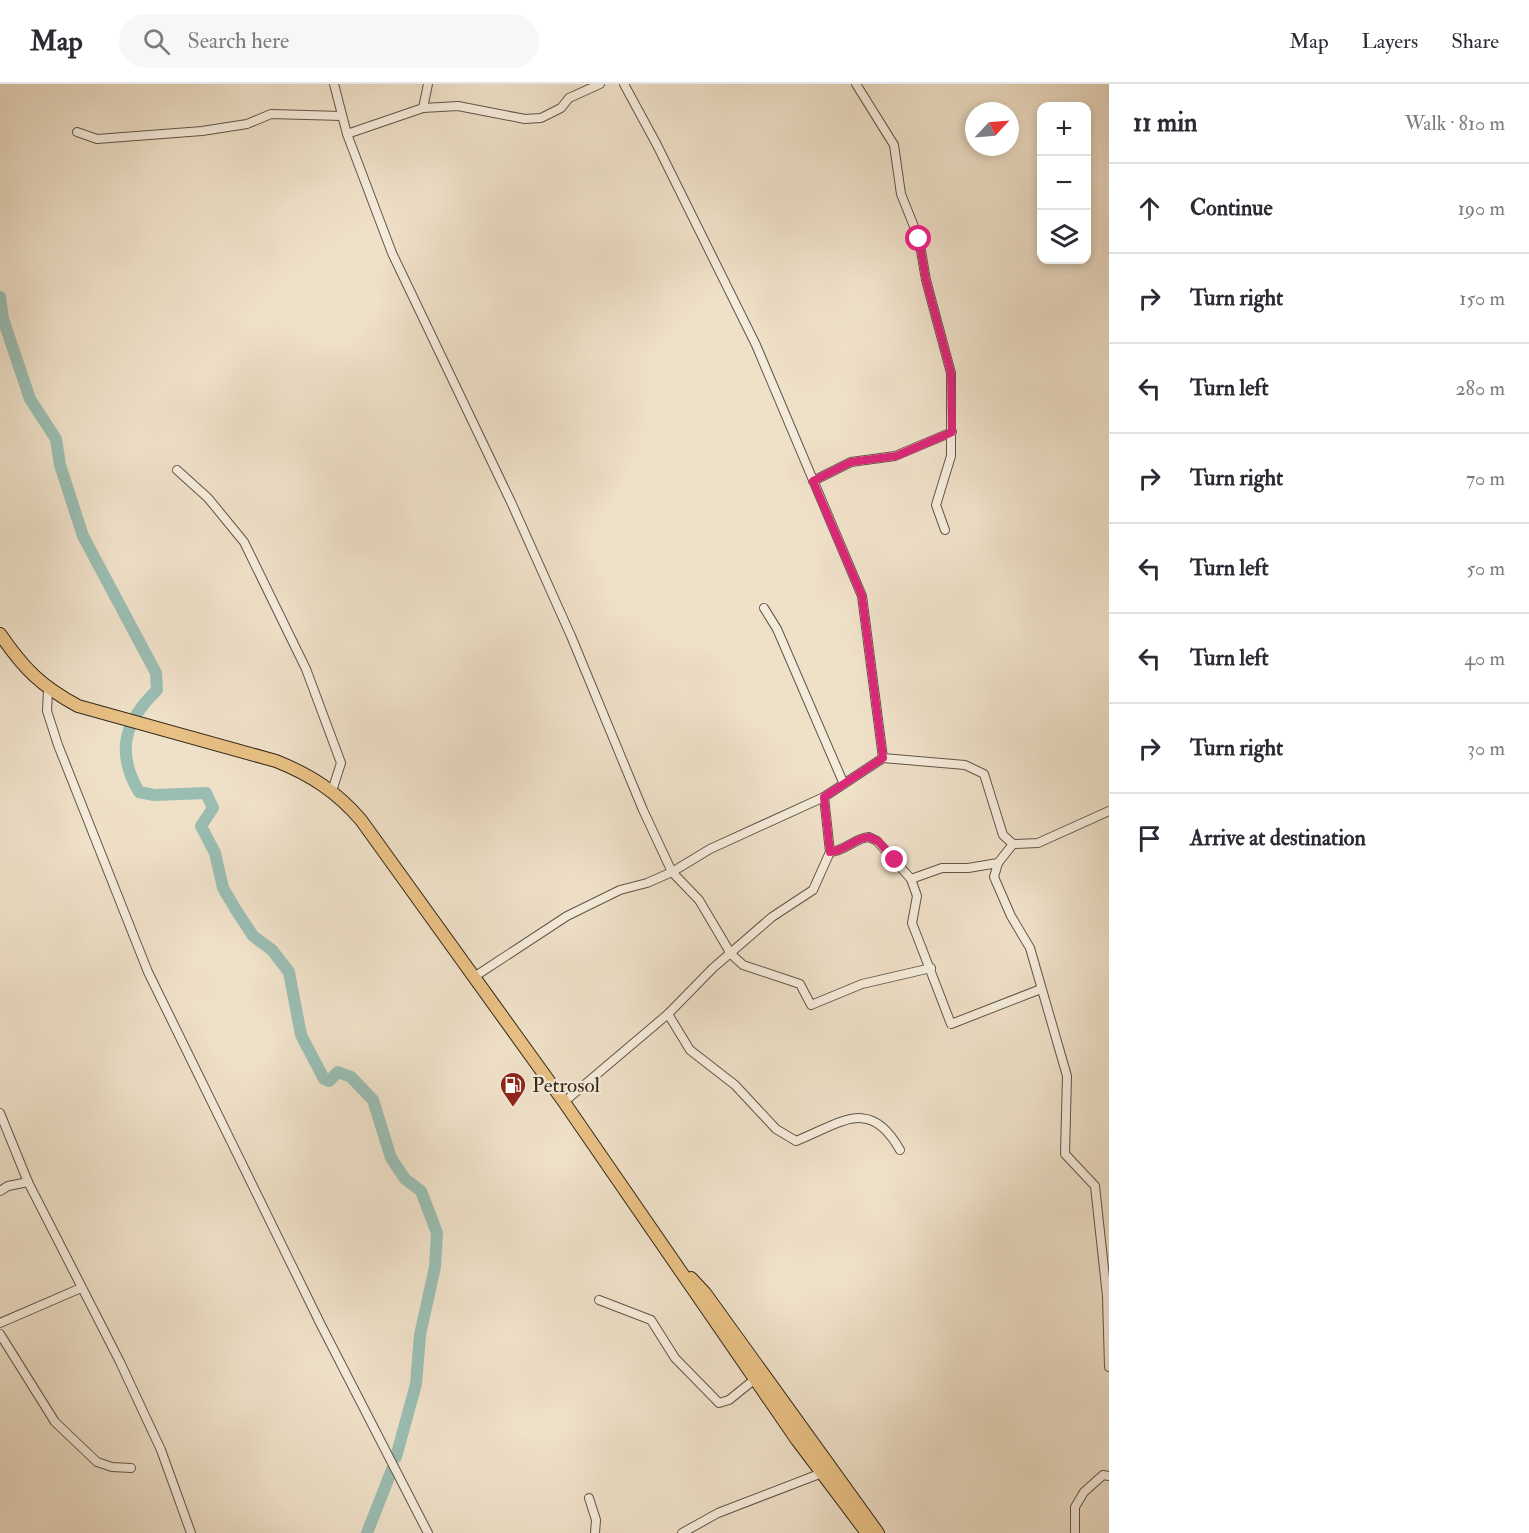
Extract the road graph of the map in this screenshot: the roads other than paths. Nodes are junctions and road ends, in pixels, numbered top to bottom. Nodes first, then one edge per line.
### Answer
1 (334, 84) edge
2 (428, 84) edge
3 (600, 84) edge
4 (624, 84) edge
5 (856, 84) edge
6 (423, 108) junction
7 (342, 116) junction
8 (77, 132) dead end
9 (347, 134) junction
10 (952, 432) junction
11 (177, 470) dead end
12 (813, 481) junction
13 (945, 530) dead end
14 (764, 608) dead end
15 (1, 637) edge
16 (48, 690) junction
17 (883, 758) junction
18 (843, 782) junction
19 (332, 791) junction
20 (824, 797) junction
21 (1109, 811) edge
22 (1013, 844) junction
23 (830, 852) junction
24 (998, 863) junction
25 (672, 872) junction
26 (911, 879) junction
27 (731, 954) junction
28 (932, 968) junction
29 (474, 978) junction
30 (1041, 989) junction
31 (668, 1014) junction
32 (564, 1102) junction
33 (0, 1113) edge
34 (900, 1150) dead end
35 (28, 1182) junction
36 (0, 1191) edge
37 (675, 1263) junction
38 (81, 1288) junction
39 (599, 1300) dead end
40 (0, 1323) edge
41 (0, 1334) edge
42 (1109, 1367) edge
43 (755, 1379) junction
44 (130, 1467) dead end
45 (822, 1473) junction
46 (1109, 1476) edge
47 (589, 1498) dead end
48 (191, 1533) edge
49 (428, 1533) edge
50 (595, 1533) edge
51 (682, 1533) edge
52 (867, 1533) edge
53 (878, 1533) edge
54 (1075, 1533) edge

1 - 7 street
2 - 6 street
3 - 6 street
4 - 12 street
5 - 10 street
6 - 9 street
7 - 8 street
7 - 9 street
9 - 25 street
10 - 12 street
10 - 13 street
11 - 19 street
12 - 17 street
14 - 18 street
15 - 16 highway
16 - 19 highway
16 - 49 street
17 - 18 street
17 - 22 street
18 - 20 street
19 - 29 highway
20 - 23 street
20 - 25 street
21 - 22 street
22 - 24 street
23 - 26 street
23 - 27 street
24 - 26 street
24 - 30 street
25 - 27 street
25 - 29 street
26 - 28 street
27 - 28 street
27 - 31 street
28 - 30 street
29 - 32 highway
30 - 42 street
31 - 32 street
31 - 34 street
32 - 37 highway
33 - 35 street
35 - 36 street
35 - 38 street
37 - 43 highway
37 - 53 highway
38 - 40 street
38 - 48 street
39 - 43 street
41 - 44 street
43 - 45 highway
45 - 51 street
45 - 52 highway
46 - 54 street
47 - 50 street

